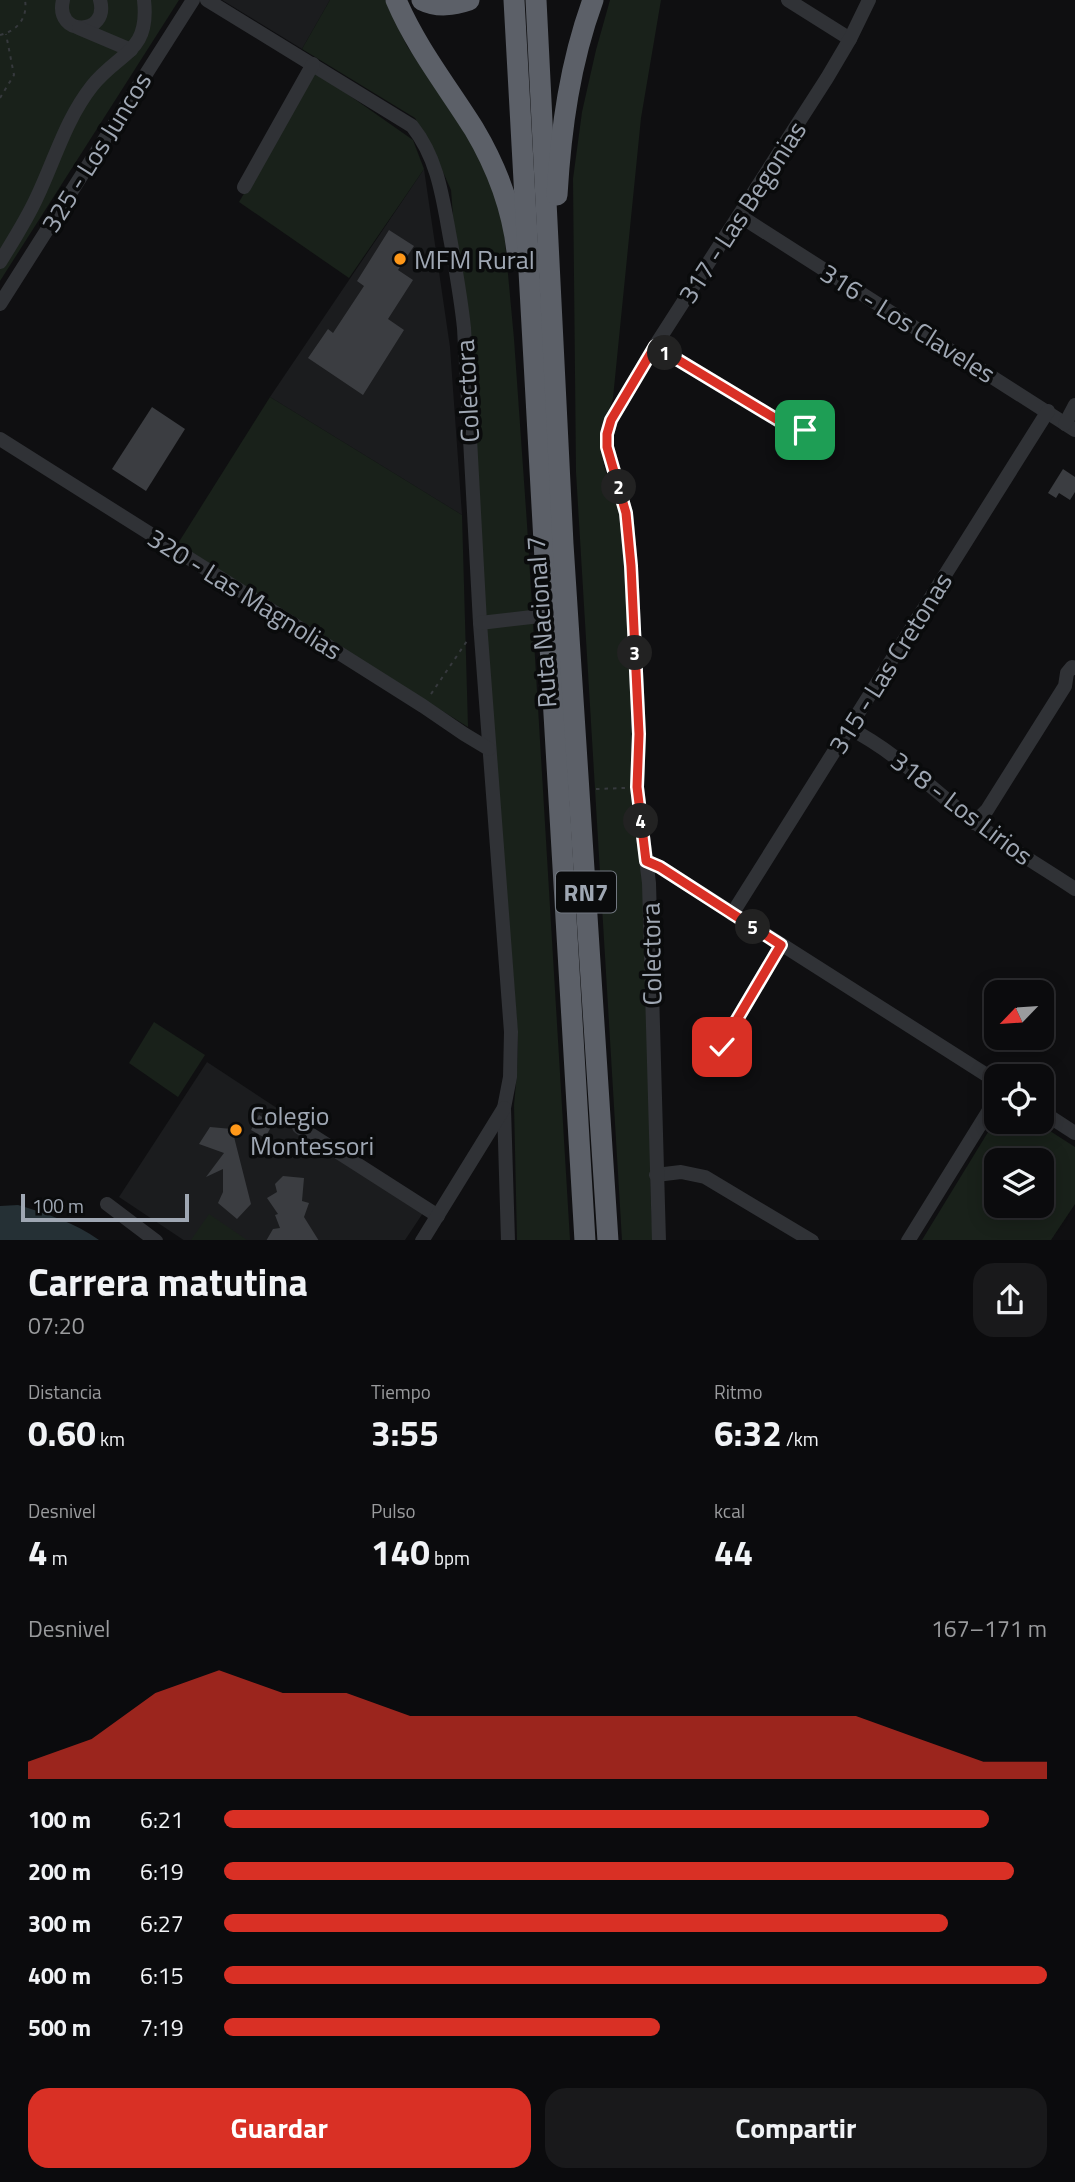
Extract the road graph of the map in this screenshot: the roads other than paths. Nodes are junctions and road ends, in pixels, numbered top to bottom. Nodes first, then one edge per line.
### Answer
1 (63, 0) edge
2 (100, 0) edge
3 (144, 0) edge
4 (193, 0) edge
5 (208, 0) edge
6 (396, 0) edge
7 (422, 0) edge
8 (469, 0) edge
9 (514, 0) edge
10 (536, 0) edge
11 (593, 0) edge
12 (788, 0) edge
13 (869, 0) edge
14 (100, 17) junction
15 (78, 28) junction
16 (850, 39) junction
17 (108, 40) junction
18 (131, 50) junction
19 (313, 65) junction
20 (244, 187) dead end
21 (740, 216) junction
22 (0, 262) edge
23 (551, 295) junction
24 (0, 304) edge
25 (533, 335) junction
26 (655, 346) junction
27 (1075, 404) edge
28 (1048, 411) junction
29 (611, 420) joint
30 (786, 425) dead end
31 (1070, 427) edge
32 (0, 439) edge
33 (549, 615) junction
34 (480, 623) junction
35 (1075, 667) edge
36 (1070, 683) edge
37 (849, 728) junction
38 (489, 748) junction
39 (974, 822) junction
40 (646, 861) junction
41 (1075, 889) edge
42 (732, 914) junction
43 (781, 945) junction
44 (729, 1033) dead end
45 (984, 1073) edge
46 (504, 1108) junction
47 (984, 1118) edge
48 (1054, 1119) edge
49 (299, 1127) dead end
50 (1075, 1133) edge
51 (656, 1175) junction
52 (107, 1204) dead end
53 (438, 1216) junction
54 (155, 1240) edge
55 (423, 1240) edge
56 (508, 1240) edge
57 (585, 1240) edge
58 (608, 1240) edge
59 (659, 1240) edge
60 (810, 1240) edge
61 (909, 1240) edge

1 - 15 street
2 - 14 street
3 - 18 street
4 - 24 street, 325 - Los Juncos
5 - 19 street
6 - 25 highway
7 - 8 highway
9 - 25 highway, Ruta Nacional 7 / RN7
10 - 23 highway, Ruta Nacional 7 / RN7
11 - 23 highway
12 - 16 street
13 - 16 street, 317 - Las Begonias
14 - 15 street
14 - 17 street
15 - 17 street
16 - 21 street, 317 - Las Begonias
17 - 18 street
18 - 22 street
19 - 20 street
19 - 34 street, Colectora
21 - 26 street, 317 - Las Begonias
21 - 28 street, 316 - Los Claveles
23 - 58 highway, Ruta Nacional 7 / RN7
25 - 33 highway, Ruta Nacional 7 / RN7
26 - 29 street, 317 - Las Begonias
26 - 30 street
27 - 31 street
28 - 31 street, 316 - Los Claveles
28 - 37 street, 315 - Las Cretonas
29 - 40 street, Colectora
32 - 38 street, 320 - Las Magnolias
33 - 34 street
33 - 57 highway, Ruta Nacional 7 / RN7
34 - 38 street, Colectora
35 - 36 street
36 - 39 street
37 - 39 street, 318 - Los Lirios
37 - 42 street, 315 - Las Cretonas
38 - 46 street, Colectora
39 - 41 street, 318 - Los Lirios
40 - 42 street
40 - 51 street, Colectora
42 - 43 street
43 - 44 street
43 - 45 street
46 - 53 street
46 - 56 street, Colectora
47 - 61 street
48 - 50 street
49 - 53 street
51 - 59 street, Colectora
51 - 60 street
52 - 54 street
53 - 55 street

